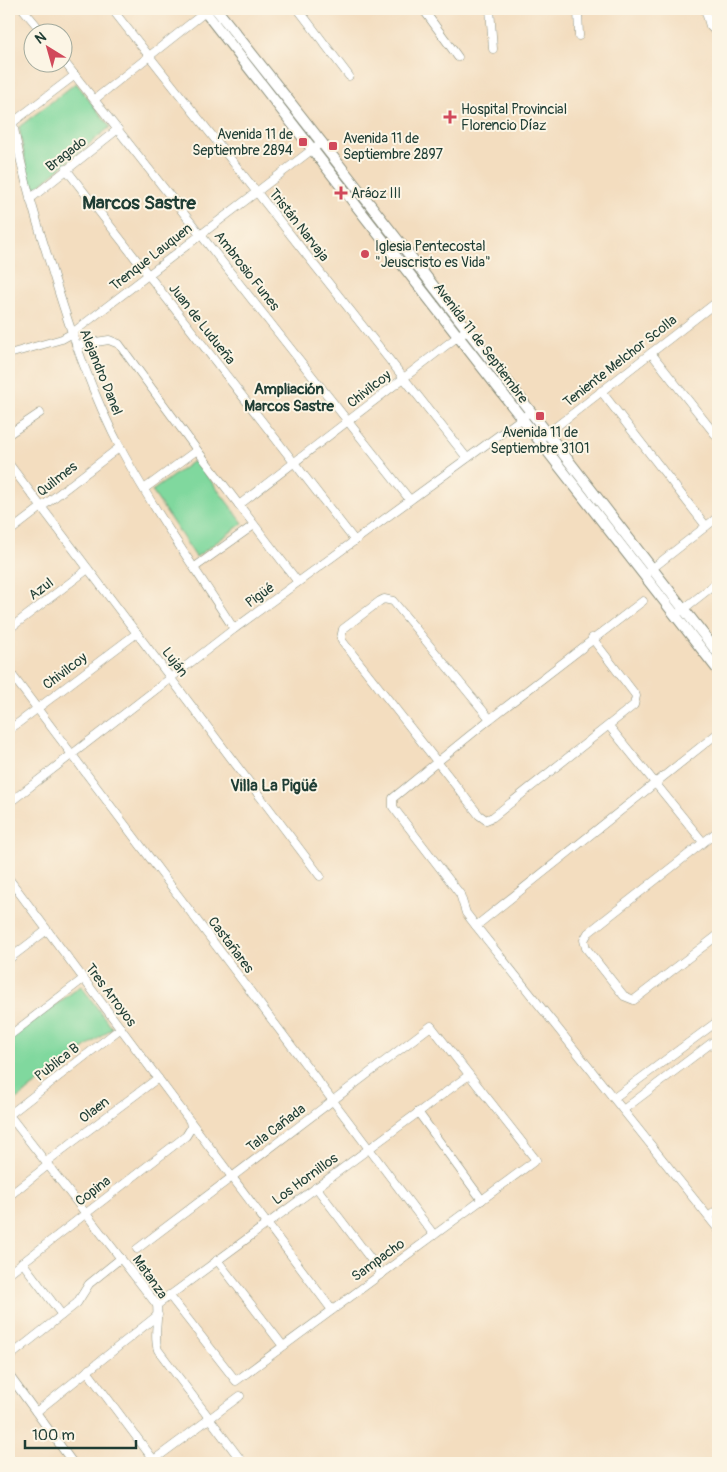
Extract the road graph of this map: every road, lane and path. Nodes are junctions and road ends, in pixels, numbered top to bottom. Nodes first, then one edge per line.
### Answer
1 (23, 9) edge
2 (112, 9) edge
3 (208, 9) edge
4 (298, 9) edge
5 (423, 9) edge
6 (490, 9) edge
7 (578, 9) edge
8 (705, 9) edge
9 (34, 22) edge
10 (718, 34) edge
11 (580, 36) dead end
12 (493, 49) dead end
13 (149, 56) junction
14 (458, 57) dead end
15 (72, 71) edge
16 (75, 75) junction
17 (349, 76) dead end
18 (9, 98) edge
19 (95, 100) junction
20 (12, 123) junction
21 (118, 129) junction
22 (322, 142) junction
23 (313, 149) junction
24 (66, 170) junction
25 (257, 192) junction
26 (30, 199) junction
27 (202, 234) junction
28 (148, 275) junction
29 (717, 305) edge
30 (462, 333) junction
31 (71, 334) junction
32 (76, 345) junction
33 (650, 352) junction
34 (9, 354) edge
35 (404, 378) junction
36 (602, 391) junction
37 (40, 412) dead end
38 (525, 416) junction
39 (348, 421) junction
40 (9, 434) edge
41 (717, 435) edge
42 (542, 438) junction
43 (120, 447) junction
44 (197, 450) junction
45 (467, 458) junction
46 (294, 462) junction
47 (9, 464) edge
48 (144, 488) junction
49 (410, 500) junction
50 (239, 505) junction
51 (41, 507) junction
52 (718, 516) edge
53 (254, 525) junction
54 (706, 526) junction
55 (9, 532) edge
56 (355, 541) junction
57 (195, 567) junction
58 (88, 569) junction
59 (653, 569) junction
60 (644, 576) junction
61 (298, 582) junction
62 (718, 582) edge
63 (643, 601) dead end
64 (679, 612) junction
65 (9, 629) edge
66 (234, 629) junction
67 (137, 633) junction
68 (592, 638) junction
69 (716, 654) edge
70 (718, 670) edge
71 (9, 671) edge
72 (171, 678) junction
73 (37, 708) junction
74 (490, 719) junction
75 (609, 726) junction
76 (9, 730) edge
77 (718, 732) edge
78 (72, 754) junction
79 (436, 761) junction
80 (655, 783) junction
81 (9, 803) edge
82 (718, 831) edge
83 (703, 842) junction
84 (320, 876) dead end
85 (9, 880) edge
86 (476, 926) junction
87 (47, 930) junction
88 (718, 935) edge
89 (9, 959) edge
90 (83, 979) junction
91 (718, 1021) edge
92 (121, 1028) junction
93 (9, 1036) edge
94 (718, 1038) edge
95 (469, 1074) junction
96 (158, 1078) junction
97 (614, 1098) junction
98 (332, 1101) junction
99 (623, 1110) junction
100 (418, 1112) junction
101 (10, 1118) edge
102 (191, 1124) junction
103 (368, 1149) junction
104 (47, 1163) junction
105 (232, 1177) junction
106 (316, 1187) junction
107 (9, 1196) edge
108 (482, 1200) junction
109 (718, 1210) edge
110 (85, 1212) junction
111 (709, 1217) junction
112 (267, 1223) junction
113 (718, 1229) edge
114 (434, 1236) junction
115 (136, 1249) dead end
116 (121, 1258) junction
117 (217, 1260) junction
118 (22, 1262) junction
119 (9, 1273) edge
120 (382, 1274) junction
121 (169, 1295) junction
122 (157, 1304) junction
123 (332, 1310) junction
124 (62, 1314) junction
125 (158, 1315) junction
126 (283, 1346) junction
127 (9, 1357) edge
128 (87, 1371) junction
129 (9, 1375) edge
130 (240, 1396) dead end
131 (36, 1412) junction
132 (209, 1419) junction
133 (153, 1462) edge
134 (73, 1463) edge
135 (243, 1463) edge

1 - 9 street
2 - 13 street, Tristán Narvaja
3 - 13 street
3 - 22 main road, Avenida 11 de Septiembre
3 - 23 main road, Avenida 11 de Septiembre
4 - 17 street
5 - 14 street
6 - 12 street
7 - 11 street
8 - 10 street
13 - 19 street
13 - 25 street, Tristán Narvaja
15 - 16 street, Ambrosio Funes
16 - 19 street, Ambrosio Funes
16 - 20 street
18 - 20 street, Alejandro Danel
19 - 21 street, Ambrosio Funes
20 - 26 street, Alejandro Danel
21 - 24 street, Bragado
21 - 27 street, Ambrosio Funes
22 - 23 street, Trenque Lauquen
22 - 30 main road, Avenida 11 de Septiembre
23 - 25 street, Trenque Lauquen
23 - 30 main road, Avenida 11 de Septiembre
24 - 26 street, Bragado
24 - 28 street, Juan de Ludueña
25 - 27 street, Trenque Lauquen
25 - 35 street, Tristán Narvaja
26 - 31 street, Alejandro Danel
27 - 28 street, Trenque Lauquen
27 - 39 street, Ambrosio Funes
28 - 31 street, Trenque Lauquen
28 - 46 street, Juan de Ludueña
29 - 33 street, Teniente Melchor Scolla
30 - 35 street, Chivilcoy
30 - 38 main road, Avenida 11 de Septiembre
31 - 32 street, Alejandro Danel
31 - 34 street, Trenque Lauquen
32 - 43 street, Alejandro Danel
32 - 44 street
33 - 36 street, Teniente Melchor Scolla
33 - 41 street
35 - 39 street, Chivilcoy
35 - 45 street, Tristán Narvaja
36 - 42 street, Teniente Melchor Scolla
36 - 54 street
37 - 40 street
38 - 42 main road, Avenida 11 de Septiembre
38 - 45 street, Pigüé
39 - 46 street, Chivilcoy
39 - 49 street, Ambrosio Funes
42 - 59 main road, Avenida 11 de Septiembre
42 - 60 main road, Avenida 11 de Septiembre
43 - 48 street, Alejandro Danel
43 - 51 street, Quilmes
44 - 48 street
44 - 50 street
45 - 49 street, Pigüé
46 - 50 street, Chivilcoy
46 - 56 street, Juan de Ludueña
47 - 51 street, Luján
48 - 57 street, Alejandro Danel
49 - 56 street, Pigüé
50 - 53 street
51 - 55 street, Quilmes
51 - 58 street, Luján
52 - 54 street
53 - 57 street
53 - 61 street
54 - 59 street
56 - 61 street, Pigüé
57 - 66 street, Alejandro Danel
58 - 65 street, Azul
58 - 67 street, Luján
59 - 60 street
59 - 64 main road, Avenida 11 de Septiembre
60 - 64 main road, Avenida 11 de Septiembre
61 - 66 street, Pigüé
62 - 64 street
63 - 68 street
64 - 69 main road, Avenida 11 de Septiembre
66 - 72 street, Pigüé
67 - 72 street, Luján
67 - 73 street, Chivilcoy
68 - 74 street
68 - 75 street
69 - 70 main road, Avenida 11 de Septiembre
71 - 73 street, Castañares
72 - 78 street, Pigüé
72 - 84 street, Luján
73 - 76 street, Chivilcoy
73 - 78 street, Castañares
74 - 79 street
74 - 79 street
75 - 79 street
75 - 80 street
77 - 80 street
78 - 81 street, Pigüé
78 - 98 street, Castañares
79 - 86 street
80 - 83 street
80 - 86 street
82 - 83 street
83 - 88 street
85 - 87 street, Tres Arroyos
86 - 97 street
87 - 89 street
87 - 90 street, Tres Arroyos
90 - 92 street, Tres Arroyos
90 - 93 street
91 - 97 street
92 - 96 street, Tres Arroyos
92 - 101 street, Publica B
94 - 99 street
95 - 98 street, Tala Cañada
95 - 100 street, Los Hornillos
95 - 108 street, Sampacho
96 - 102 street, Tres Arroyos
96 - 104 street, Olaen
97 - 99 street
98 - 103 street, Castañares
98 - 105 street, Tala Cañada
99 - 111 street
100 - 103 street, Los Hornillos
100 - 108 street
101 - 104 street, Matanza
102 - 105 street, Tres Arroyos
102 - 110 street, Copina
103 - 106 street, Los Hornillos
103 - 114 street, Castañares
104 - 107 street, Olaen
104 - 110 street, Matanza
105 - 112 street, Tres Arroyos
105 - 115 street, Tala Cañada
106 - 112 street, Los Hornillos
106 - 120 street
108 - 114 street, Sampacho
109 - 111 street
110 - 116 street, Matanza
110 - 118 street, Copina
111 - 113 street
112 - 117 street, Los Hornillos
112 - 123 street, Tres Arroyos
114 - 120 street, Sampacho
116 - 122 street, Matanza
116 - 124 street
117 - 121 street, Los Hornillos
117 - 126 street
118 - 119 street, Copina
118 - 124 street
120 - 123 street, Sampacho
121 - 122 street, Los Hornillos
121 - 126 street, Sampacho
122 - 125 street, Matanza
123 - 126 street, Sampacho
124 - 127 street
125 - 128 street
125 - 132 street, Matanza
128 - 131 street
128 - 133 street
129 - 131 street
130 - 132 street
131 - 134 street
132 - 133 street
132 - 135 street, Matanza

